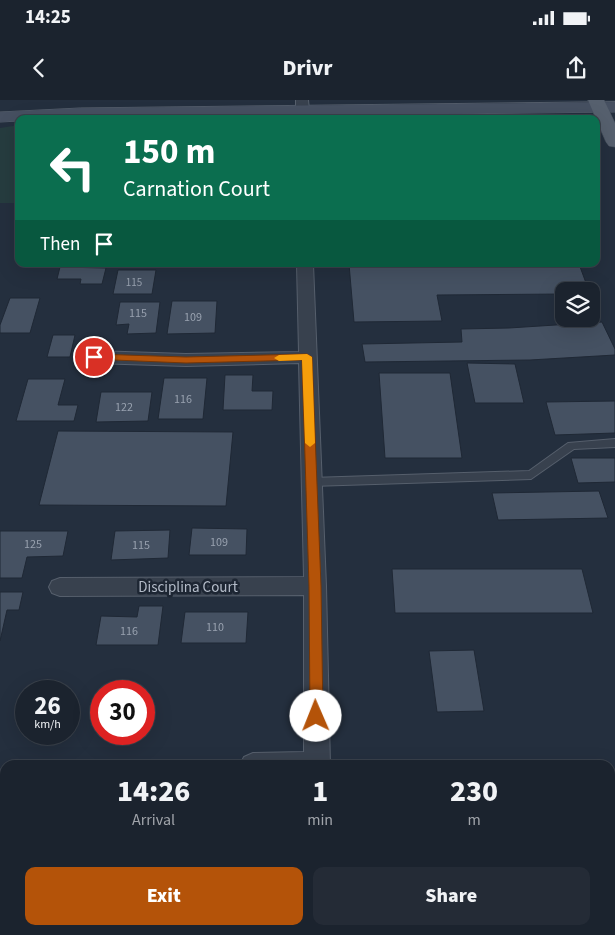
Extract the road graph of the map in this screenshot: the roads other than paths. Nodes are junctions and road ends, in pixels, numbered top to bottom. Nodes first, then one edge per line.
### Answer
1 (603, 105) edge
2 (302, 110) edge
3 (48, 115) edge
4 (15, 117) edge
5 (0, 118) edge
6 (615, 142) edge
7 (305, 267) edge
8 (94, 357) dead end
9 (307, 357) junction
10 (615, 443) edge
11 (311, 482) junction
12 (315, 586) junction
13 (60, 587) dead end
14 (317, 760) edge

1 - 2 main road
1 - 6 main road
2 - 3 main road
4 - 5 main road
7 - 9 street
8 - 9 street
9 - 11 street
10 - 11 lane
11 - 12 street
12 - 13 street, Disciplina Court
12 - 14 street

